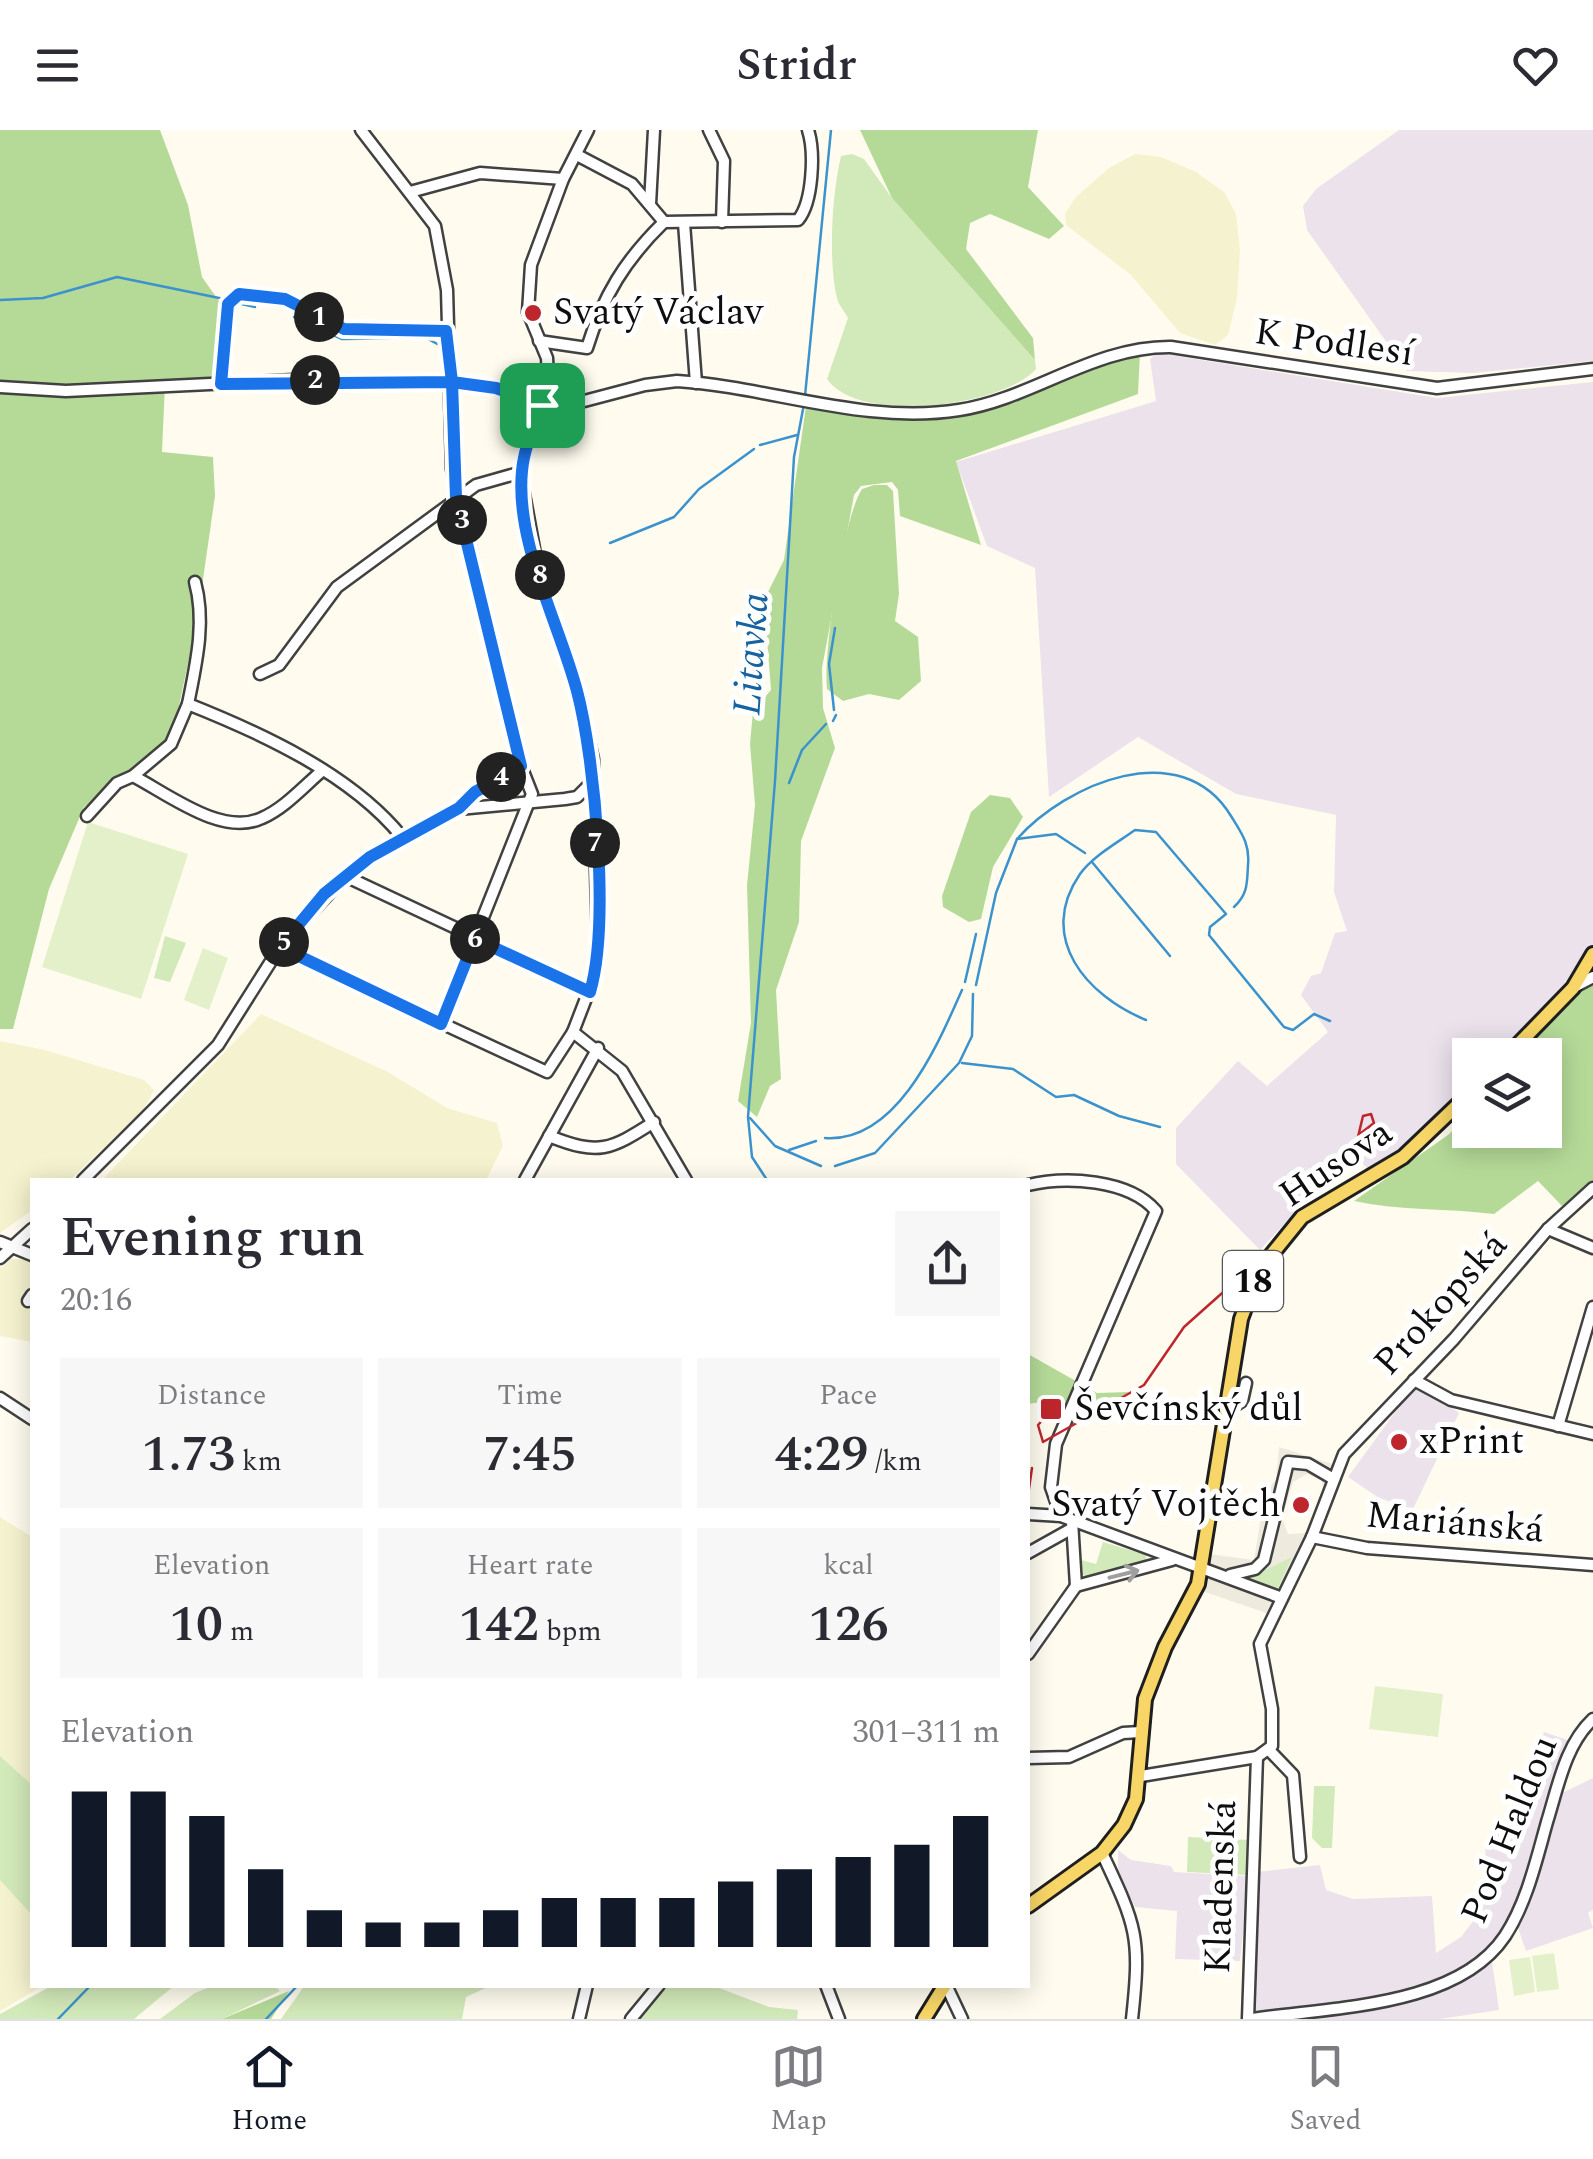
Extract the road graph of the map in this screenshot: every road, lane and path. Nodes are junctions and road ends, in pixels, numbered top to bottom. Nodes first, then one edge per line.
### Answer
1 (362, 130) edge
2 (588, 130) edge
3 (654, 130) edge
4 (709, 130) edge
5 (808, 130) edge
6 (577, 155) junction
7 (654, 174) junction
8 (563, 179) junction
9 (632, 184) junction
10 (410, 192) junction
11 (650, 204) junction
12 (664, 222) junction
13 (722, 222) junction
14 (684, 223) junction
15 (446, 331) junction
16 (540, 341) junction
17 (1593, 368) edge
18 (452, 382) junction
19 (696, 383) junction
20 (221, 384) junction
21 (0, 387) edge
22 (542, 405) junction
23 (522, 472) junction
24 (456, 498) junction
25 (196, 582) dead end
26 (260, 674) dead end
27 (188, 704) junction
28 (521, 766) junction
29 (323, 770) junction
30 (133, 776) junction
31 (590, 784) junction
32 (566, 800) junction
33 (532, 801) junction
34 (459, 808) junction
35 (87, 816) dead end
36 (593, 818) junction
37 (402, 836) junction
38 (346, 876) junction
39 (475, 939) junction
40 (280, 947) junction
41 (1593, 954) edge
42 (1593, 977) edge
43 (1573, 988) junction
44 (590, 992) junction
45 (441, 1024) junction
46 (573, 1032) junction
47 (1524, 1038) edge
48 (598, 1048) junction
49 (1452, 1110) edge
50 (654, 1122) junction
51 (549, 1136) junction
52 (85, 1178) edge
53 (526, 1178) edge
54 (684, 1178) edge
55 (1030, 1185) edge
56 (1593, 1188) edge
57 (1548, 1229) junction
58 (30, 1231) edge
59 (0, 1242) edge
60 (1593, 1248) edge
61 (12, 1249) junction
62 (30, 1254) edge
63 (0, 1258) edge
64 (1593, 1307) edge
65 (1414, 1380) junction
66 (1246, 1382) dead end
67 (0, 1398) edge
68 (1225, 1412) junction
69 (30, 1418) edge
70 (1558, 1426) junction
71 (1593, 1434) edge
72 (1332, 1478) junction
73 (1030, 1514) edge
74 (1068, 1522) junction
75 (1312, 1537) junction
76 (1030, 1551) edge
77 (1172, 1560) junction
78 (1593, 1564) edge
79 (1202, 1568) junction
80 (1226, 1576) junction
81 (1076, 1586) junction
82 (1282, 1598) junction
83 (1030, 1651) edge
84 (1593, 1720) edge
85 (1141, 1732) junction
86 (1269, 1750) junction
87 (1257, 1757) junction
88 (1030, 1758) edge
89 (1141, 1776) junction
90 (1102, 1853) junction
91 (1300, 1857) dead end
92 (1030, 1905) edge
93 (586, 1988) edge
94 (657, 1988) edge
95 (827, 1988) edge
96 (943, 1988) edge
97 (946, 1988) edge
98 (579, 2019) edge
99 (631, 2019) edge
100 (839, 2019) edge
101 (924, 2019) edge
102 (962, 2019) edge
103 (1132, 2019) edge
104 (1250, 2019) edge

1 - 10 street
2 - 6 street
3 - 7 street
4 - 13 street
5 - 13 street
6 - 8 street
6 - 9 street
7 - 9 street
7 - 11 street
8 - 10 street
8 - 16 street
9 - 11 street
10 - 15 street
11 - 12 street
12 - 14 street
12 - 16 street
13 - 14 street
14 - 19 street
15 - 18 street
15 - 20 street
16 - 22 street
17 - 19 street, K Podlesí
18 - 20 street
18 - 22 street
18 - 24 street
19 - 22 street, K Podlesí
20 - 21 street
22 - 23 street
23 - 24 street
23 - 31 street
24 - 26 street
24 - 28 street
25 - 27 street
27 - 29 street
27 - 30 street
28 - 33 street
28 - 34 street
29 - 30 street
29 - 37 street
30 - 35 street
31 - 32 street
31 - 36 street
32 - 33 street
32 - 36 street
33 - 34 street
33 - 39 street
34 - 37 street
36 - 44 street
37 - 38 street
38 - 39 street
38 - 40 street
39 - 44 street
39 - 45 street
40 - 45 street
40 - 52 street
41 - 43 main road
42 - 43 street
43 - 47 main road
44 - 46 street
45 - 46 street
46 - 48 street
48 - 50 street
48 - 51 street
49 - 68 main road, Husova / 18
50 - 51 street
50 - 54 street
51 - 53 street
55 - 74 street
56 - 57 street, Prokopská
57 - 60 street
57 - 65 street, Prokopská
58 - 61 street
59 - 61 street
61 - 62 street
61 - 63 street
64 - 70 street
65 - 70 street
65 - 72 street, Prokopská
66 - 68 street, Husova
67 - 69 street
68 - 79 main road, Husova / 18
70 - 71 street
72 - 75 street, Prokopská
72 - 80 street
73 - 74 street
74 - 76 street
74 - 77 street
74 - 81 street
75 - 78 street, Mariánská
75 - 82 street, Prokopská
77 - 79 street
81 -> 77 street
79 - 80 street
79 - 85 main road, 18
80 - 82 street
81 - 83 street
82 - 86 street, Prokopská
84 - 104 street, Pod Haldou
85 - 88 street
85 - 89 main road, 18
86 - 87 street
86 - 91 street
87 - 89 street
87 - 104 street, Kladenská
89 - 90 main road, 18
90 - 92 main road, 18
90 - 103 street
93 - 98 street
94 - 99 street
95 - 100 street
96 - 101 main road
97 - 102 street

